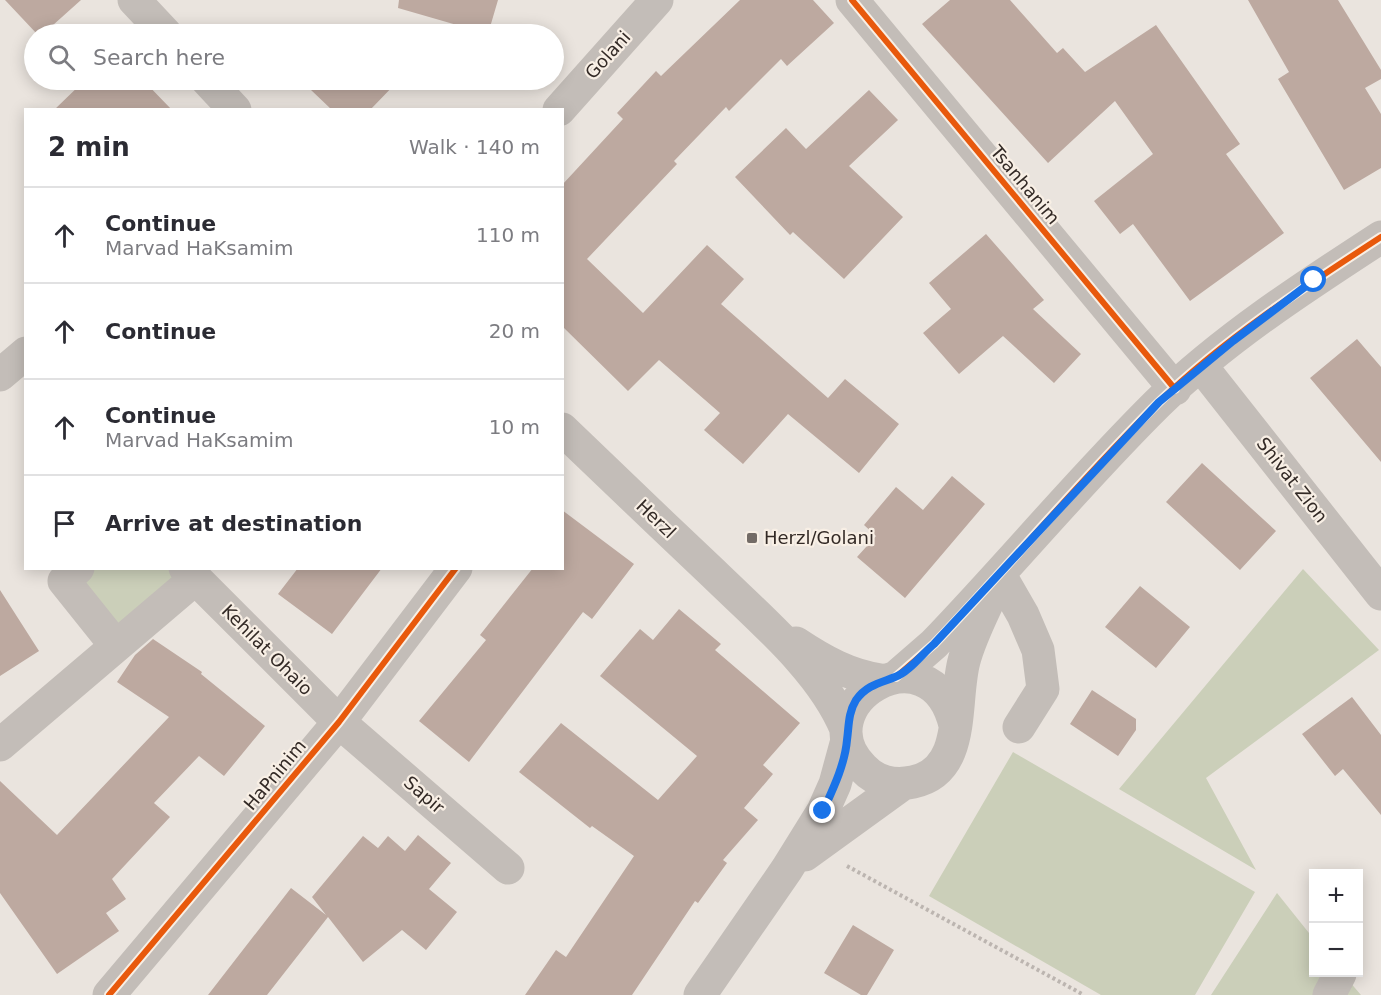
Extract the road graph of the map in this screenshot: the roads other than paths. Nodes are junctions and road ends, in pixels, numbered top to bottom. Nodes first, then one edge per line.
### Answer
1 (134, 0) edge
2 (657, 0) edge
3 (852, 0) edge
4 (157, 24) edge
5 (216, 90) edge
6 (233, 108) edge
7 (561, 108) edge
8 (1381, 237) edge
9 (24, 355) edge
10 (1202, 367) junction
11 (0, 375) edge
12 (1175, 389) junction
13 (564, 430) edge
14 (76, 570) edge
15 (454, 570) edge
16 (190, 574) edge
17 (999, 575) junction
18 (1381, 594) edge
19 (749, 608) junction
20 (116, 646) junction
21 (889, 679) junction
22 (339, 722) junction
23 (955, 725) junction
24 (1019, 727) dead end
25 (847, 734) junction
26 (0, 745) edge
27 (903, 784) junction
28 (508, 868) dead end
29 (787, 869) junction
30 (109, 995) edge
31 (700, 995) edge

1 - 4 street
2 - 7 street, Golani
3 - 12 street, Tsanhanim
5 - 6 street
8 - 10 street
9 - 11 street
10 - 12 street
10 - 18 street, Shivat Zion
12 - 17 street
13 - 19 street, Herzl
14 - 20 street
15 - 22 street, HaPninim
16 - 20 street, Kehilat Ohaio
16 - 22 street, Kehilat Ohaio
17 - 21 street
17 - 23 street
17 - 24 street
19 - 21 street, Herzl
19 - 25 street, Herzl
20 - 26 street, Kehilat Ohaio
21 - 23 street
21 - 25 street
22 - 28 street, Sapir
22 - 30 street, HaPninim
23 - 27 street
25 - 27 street
25 - 29 street
27 - 29 street
29 - 31 street

